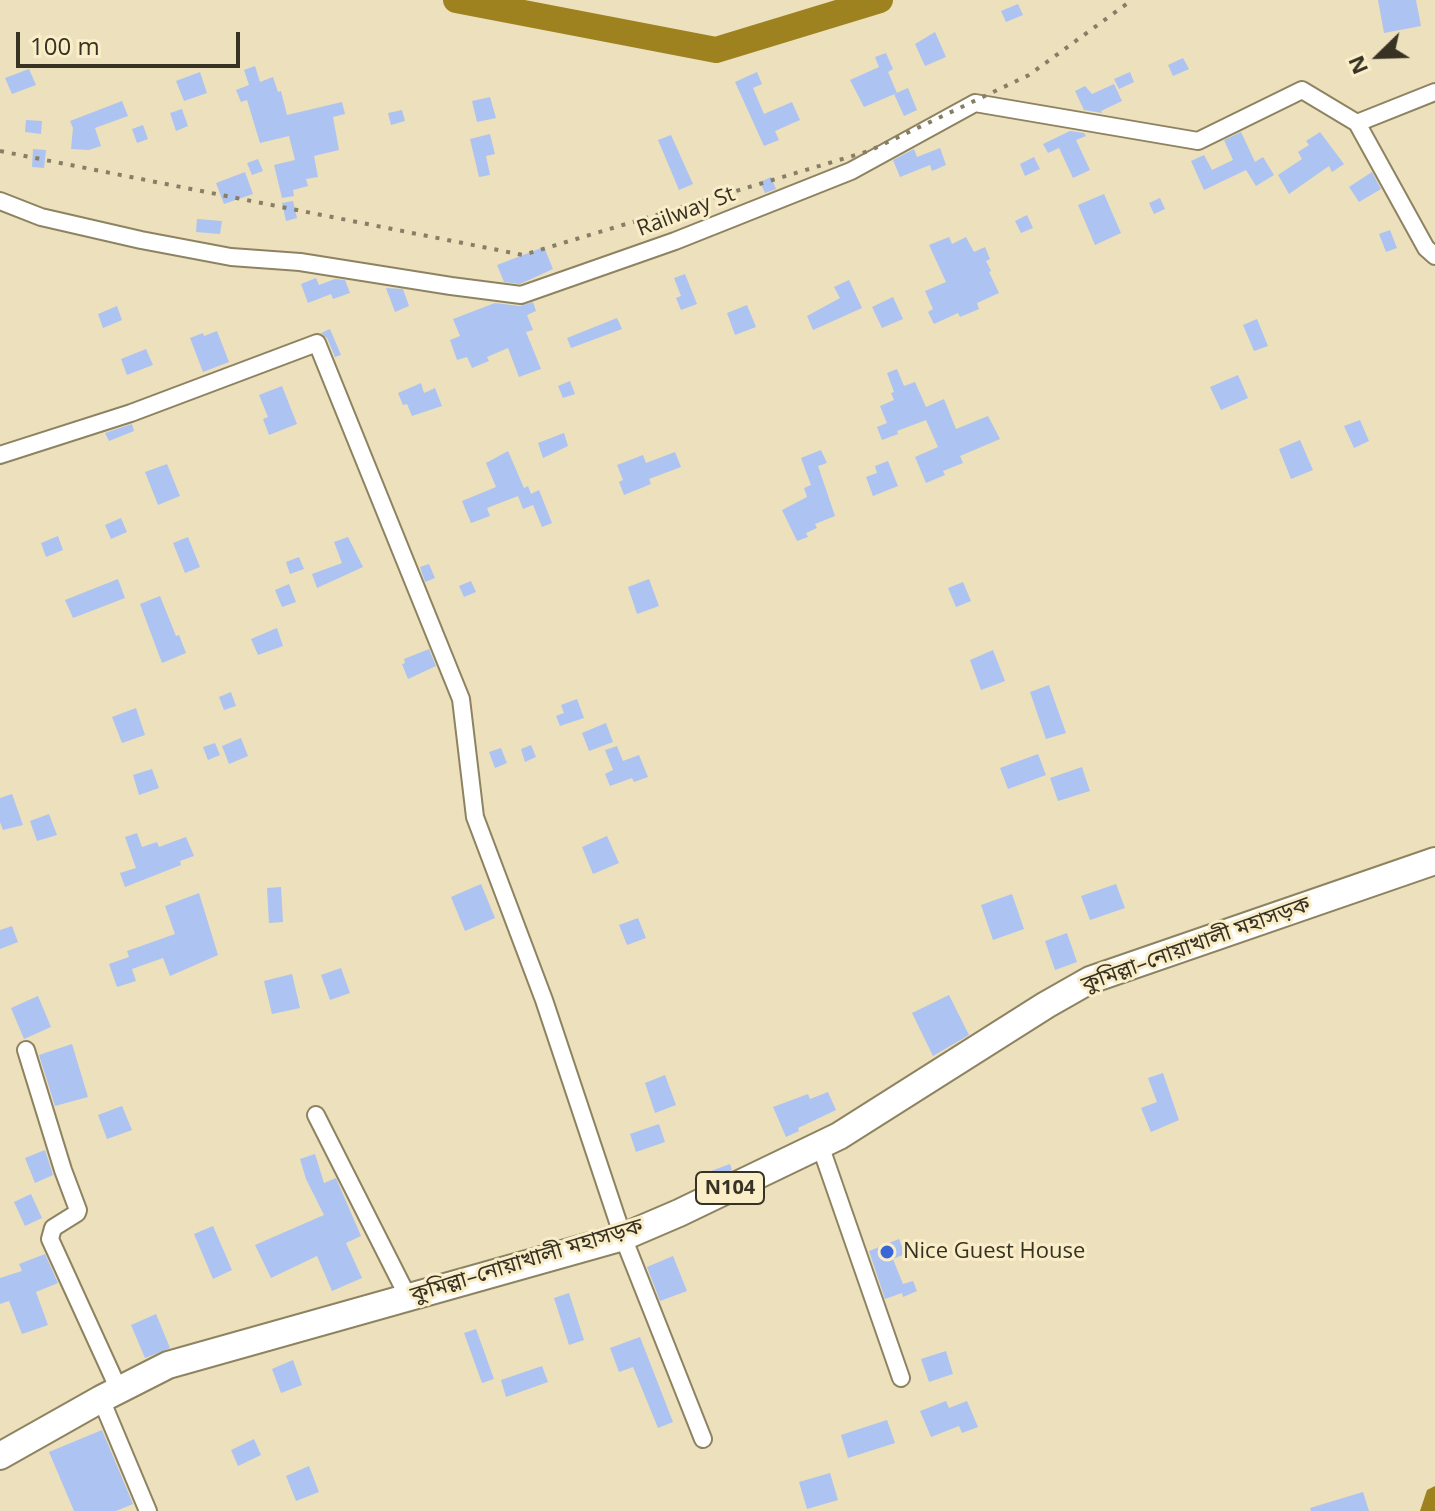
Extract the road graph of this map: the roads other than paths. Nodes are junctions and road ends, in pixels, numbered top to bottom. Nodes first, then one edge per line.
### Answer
1 (1435, 92) edge
2 (1357, 123) junction
3 (0, 201) edge
4 (1435, 256) edge
5 (0, 455) edge
6 (1435, 861) edge
7 (26, 1050) dead end
8 (316, 1115) dead end
9 (820, 1145) junction
10 (623, 1237) junction
11 (408, 1297) junction
12 (901, 1378) dead end
13 (110, 1394) junction
14 (703, 1439) dead end
15 (0, 1456) edge
16 (148, 1511) edge

1 - 2 street
2 - 3 street, Railway St
2 - 4 street
5 - 10 street
6 - 9 highway, কুমিল্লা–নোয়াখালী মহাসড়ক / N104
7 - 13 street
8 - 11 street
9 - 10 highway, কুমিল্লা–নোয়াখালী মহাসড়ক / N104
9 - 12 street
10 - 11 highway, কুমিল্লা–নোয়াখালী মহাসড়ক / N104
10 - 14 street
11 - 13 highway, কুমিল্লা–নোয়াখালী মহাসড়ক / N104
13 - 15 highway, কুমিল্লা–নোয়াখালী মহাসড়ক / N104
13 - 16 street

